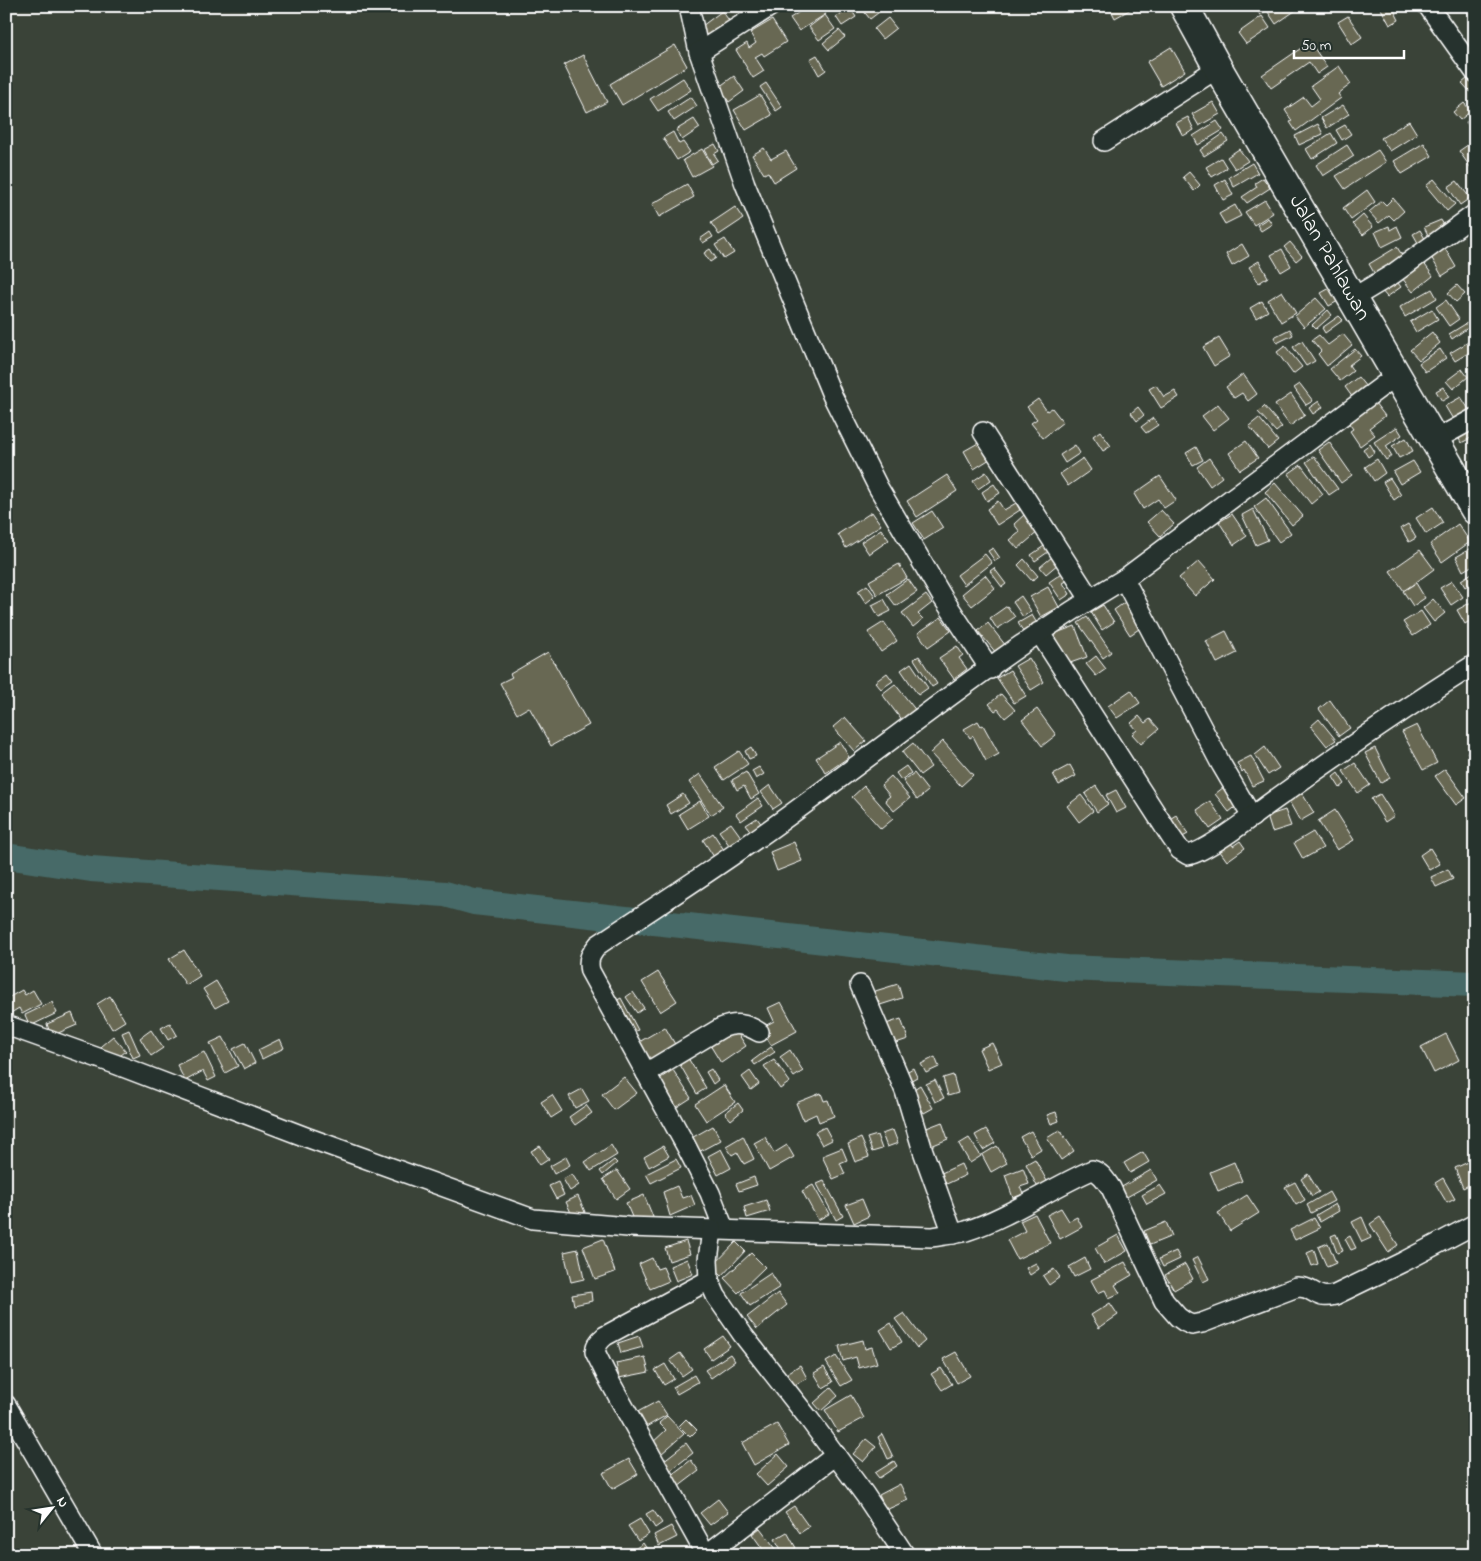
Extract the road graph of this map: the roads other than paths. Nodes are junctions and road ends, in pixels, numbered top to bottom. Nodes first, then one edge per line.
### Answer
1 (689, 6) edge
2 (771, 6) edge
3 (1184, 6) edge
4 (1428, 6) edge
5 (699, 52) junction
6 (1218, 68) junction
7 (1475, 72) edge
8 (1104, 140) dead end
9 (1475, 214) edge
10 (1352, 298) junction
11 (1398, 375) junction
12 (1475, 418) edge
13 (983, 432) dead end
14 (1435, 440) junction
15 (1475, 510) edge
16 (1124, 579) junction
17 (1090, 599) junction
18 (1040, 632) junction
19 (1475, 664) edge
20 (990, 669) junction
21 (1252, 816) junction
22 (860, 985) dead end
23 (6, 1025) edge
24 (760, 1032) dead end
25 (646, 1073) junction
26 (1475, 1224) edge
27 (718, 1229) junction
28 (953, 1234) junction
29 (709, 1280) junction
30 (6, 1405) edge
31 (836, 1455) junction
32 (93, 1555) edge
33 (706, 1555) edge
34 (905, 1555) edge

1 - 5 street
2 - 5 street
3 - 6 highway, Jalan Pahlawan
4 - 7 street
5 - 20 street
6 - 8 street
6 - 10 highway, Jalan Pahlawan
9 - 10 street
10 - 11 highway, Jalan Pahlawan
11 - 14 highway, Jalan Pahlawan
11 - 16 street
12 - 14 street
13 - 17 street
14 - 15 highway, Jalan Pahlawan
16 - 17 street
16 - 21 street
17 - 18 street
18 - 20 street
18 - 21 street
19 - 21 street
20 - 25 street
22 - 28 street
23 - 27 street
24 - 25 street
25 - 27 street
26 - 28 street
27 - 28 street
27 - 29 street
29 - 31 street
29 - 33 street
30 - 32 street
31 - 33 street
31 - 34 street

